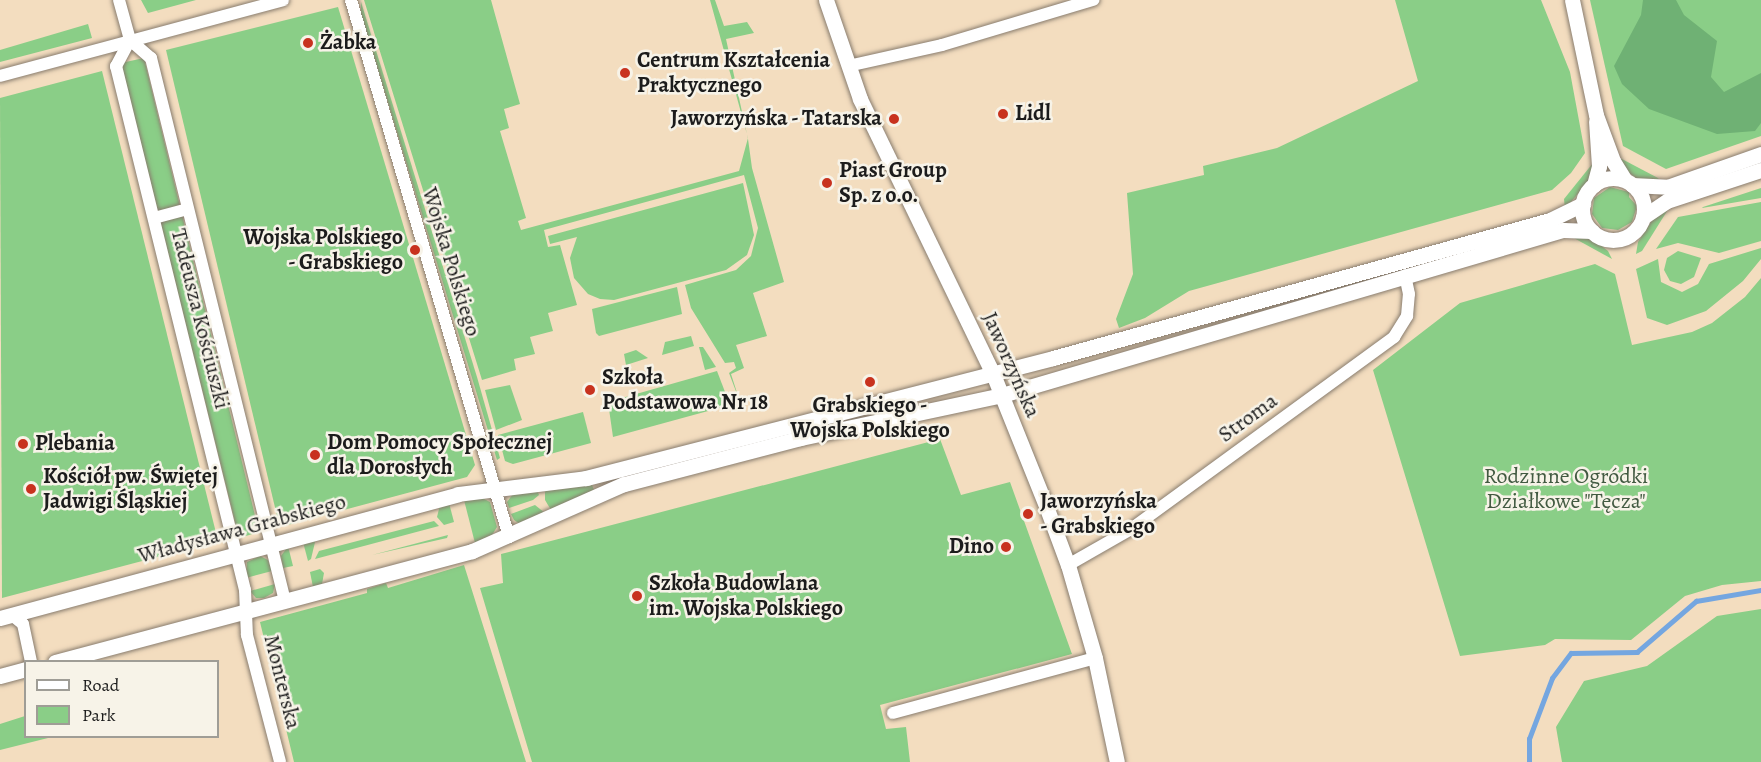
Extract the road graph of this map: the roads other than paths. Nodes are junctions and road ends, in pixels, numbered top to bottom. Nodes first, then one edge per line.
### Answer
1 (119, 0) edge
2 (283, 0) edge
3 (351, 0) edge
4 (826, 0) edge
5 (1093, 0) edge
6 (1572, 0) edge
7 (129, 40) junction
8 (848, 66) junction
9 (0, 76) edge
10 (1596, 115) junction
11 (1761, 154) edge
12 (1761, 170) edge
13 (1628, 183) junction
14 (1594, 185) junction
15 (1583, 204) junction
16 (188, 209) junction
17 (1643, 217) junction
18 (154, 218) junction
19 (1592, 231) junction
20 (1405, 274) junction
21 (993, 374) junction
22 (1002, 395) junction
23 (604, 474) junction
24 (496, 487) junction
25 (609, 489) junction
26 (509, 537) junction
27 (272, 545) junction
28 (236, 555) junction
29 (1068, 565) junction
30 (285, 601) junction
31 (249, 611) junction
32 (6, 617) edge
33 (1095, 658) junction
34 (25, 660) edge
35 (63, 660) edge
36 (24, 668) edge
37 (0, 676) edge
38 (893, 713) dead end
39 (280, 762) edge
40 (1117, 762) edge

1 - 7 street
2 - 7 street
3 - 24 street, Wojska Polskiego
4 - 8 street, Jaworzyńska
5 - 8 street
6 - 10 street
7 - 9 street
7 - 16 street, Tadeusza Kościuszki
7 - 18 street, Tadeusza Kościuszki
8 - 21 street, Jaworzyńska
10 - 13 street
10 - 14 street
11 - 13 street
12 - 17 street
13 - 14 street
13 - 17 street
14 - 15 street
15 - 19 street
15 - 21 street, Władysława Grabskiego
16 - 18 street
16 - 27 street, Tadeusza Kościuszki
17 - 19 street
18 - 28 street, Tadeusza Kościuszki
19 - 20 street
20 - 22 street
20 - 29 street, Stroma
21 - 22 street, Jaworzyńska
21 - 23 street, Władysława Grabskiego
22 - 25 street
22 - 29 street, Jaworzyńska
23 - 24 street, Władysława Grabskiego
23 - 25 street
24 - 26 street, Wojska Polskiego
24 - 27 street, Władysława Grabskiego
25 - 26 street
26 - 30 street
27 - 28 street, Władysława Grabskiego
27 - 30 street, Tadeusza Kościuszki
28 - 31 street, Tadeusza Kościuszki
28 - 32 street, Władysława Grabskiego
29 - 33 street, Jaworzyńska
30 - 31 street
31 - 35 street
31 - 39 street, Monterska
32 - 34 street
33 - 38 street
33 - 40 street, Jaworzyńska
36 - 37 street

